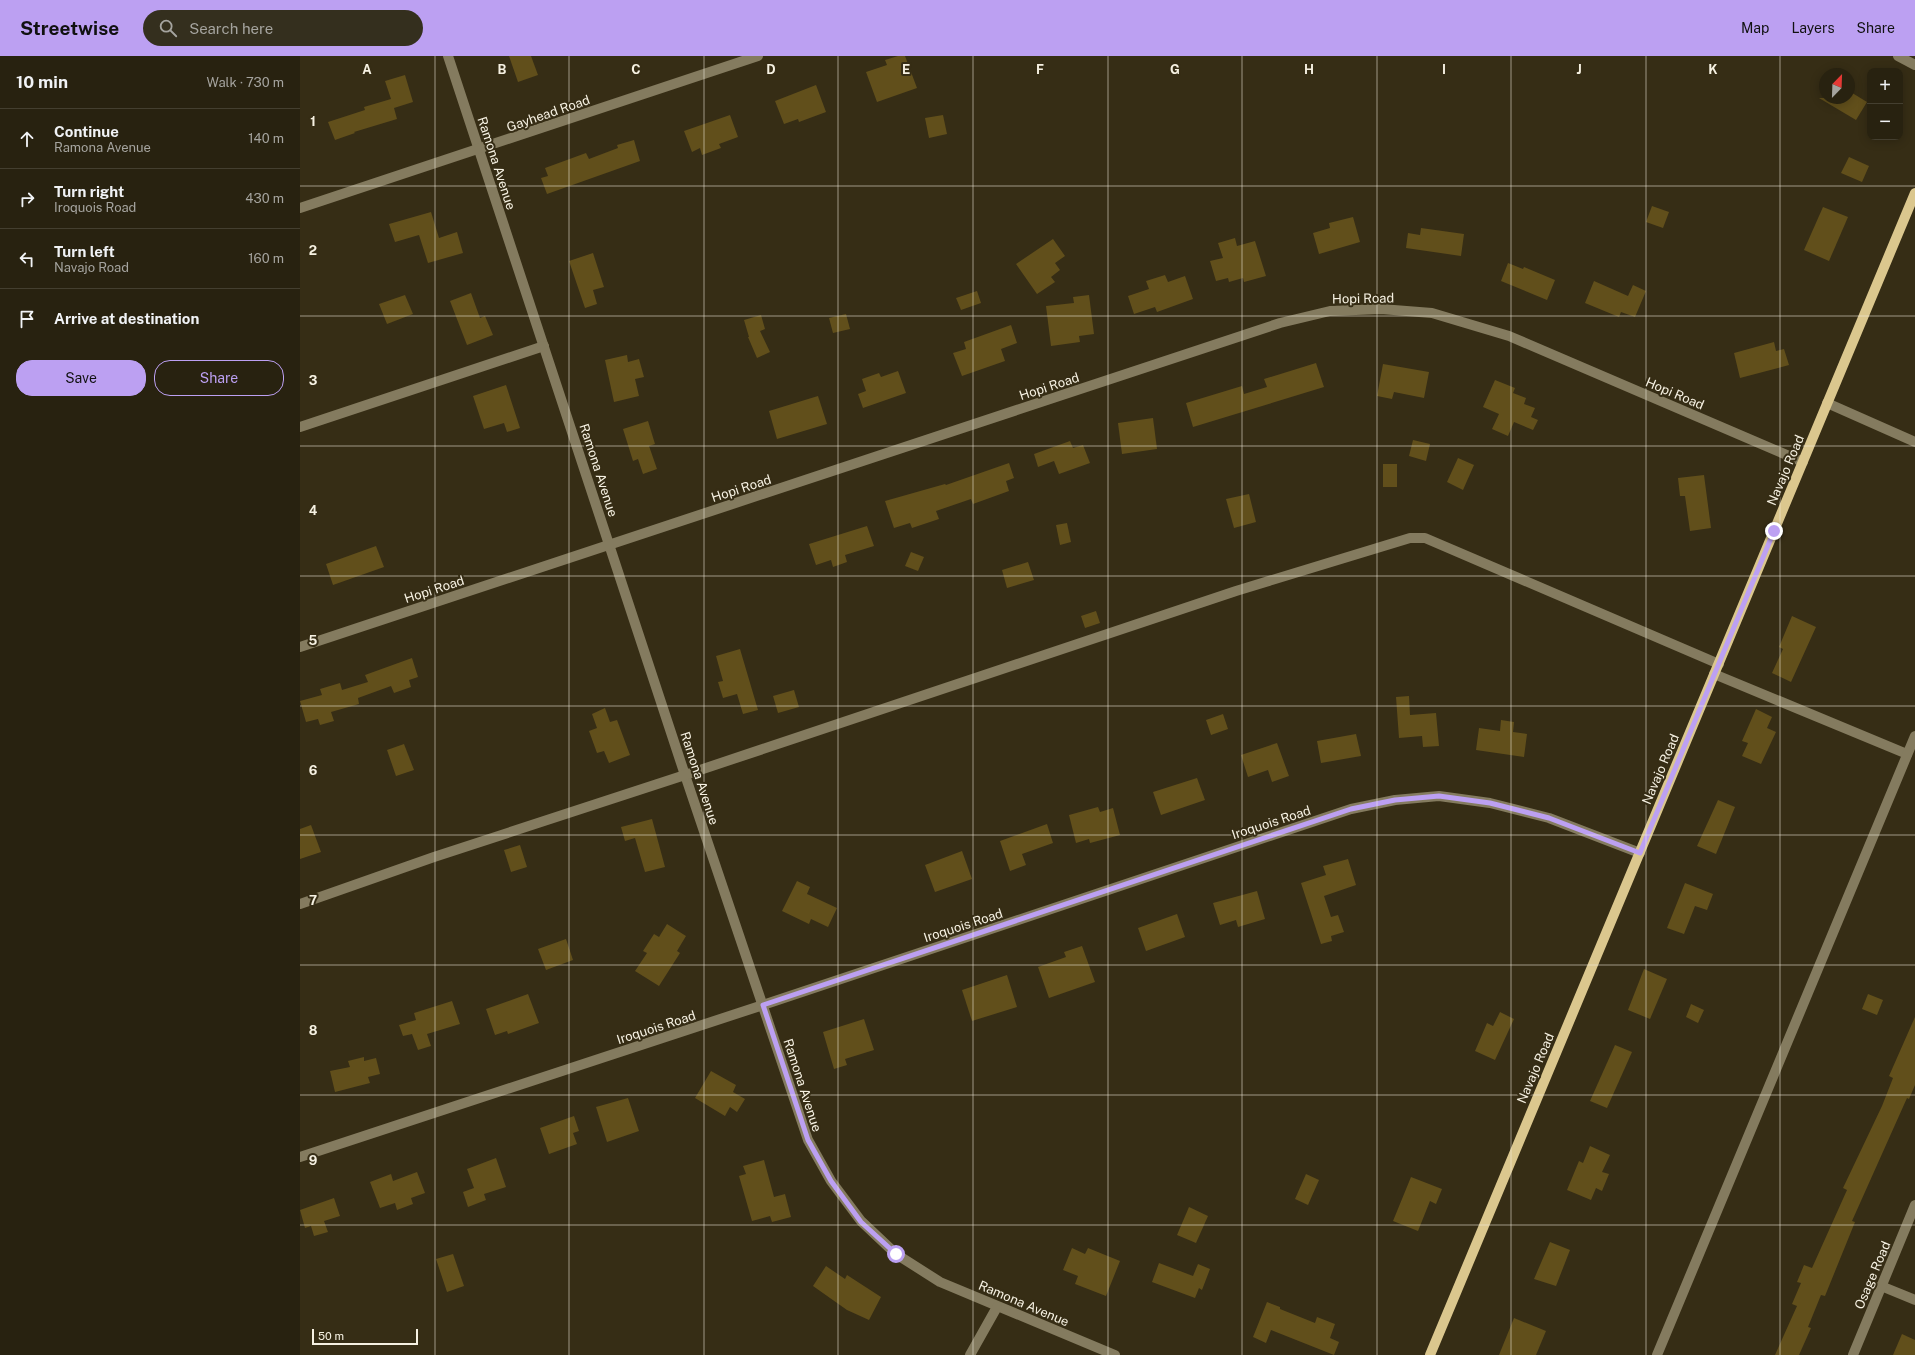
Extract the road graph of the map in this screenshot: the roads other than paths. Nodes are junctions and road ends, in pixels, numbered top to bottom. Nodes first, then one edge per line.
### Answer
1 (448, 56) edge
2 (758, 56) edge
3 (1898, 56) edge
4 (1915, 65) edge
5 (479, 149) junction
6 (1915, 193) edge
7 (300, 208) edge
8 (544, 346) junction
9 (1827, 403) junction
10 (300, 427) edge
11 (1915, 442) edge
12 (1803, 462) junction
13 (610, 545) junction
14 (300, 647) edge
15 (1718, 664) junction
16 (1714, 674) junction
17 (1915, 736) edge
18 (1907, 754) junction
19 (685, 775) junction
20 (1640, 853) junction
21 (300, 904) edge
22 (763, 1005) junction
23 (300, 1157) edge
24 (1915, 1205) edge
25 (1881, 1286) junction
26 (1915, 1300) edge
27 (997, 1307) junction
28 (970, 1355) edge
29 (1115, 1355) edge
30 (1430, 1355) edge
31 (1657, 1355) edge
32 (1853, 1355) edge

1 - 5 street, Ramona Avenue
2 - 5 street, Gayhead Road
3 - 4 street
5 - 7 street, Gayhead Road
5 - 8 street, Ramona Avenue
6 - 9 main road, Navajo Road
8 - 10 street
8 - 13 street, Ramona Avenue
9 - 11 street
9 - 12 main road, Navajo Road
12 - 13 street, Hopi Road
12 - 15 main road, Navajo Road
13 - 14 street, Hopi Road
13 - 19 street, Ramona Avenue
15 - 16 main road, Navajo Road
15 - 19 street
16 - 18 street
16 - 20 main road, Navajo Road
17 - 18 street
18 - 31 street
19 - 21 street
19 - 22 street, Ramona Avenue
20 - 22 street, Iroquois Road
20 - 30 main road, Navajo Road
22 - 23 street, Iroquois Road
22 - 27 street, Ramona Avenue
24 - 25 street, Osage Road
25 - 26 street
25 - 32 street, Osage Road
27 - 28 street
27 - 29 street, Ramona Avenue

